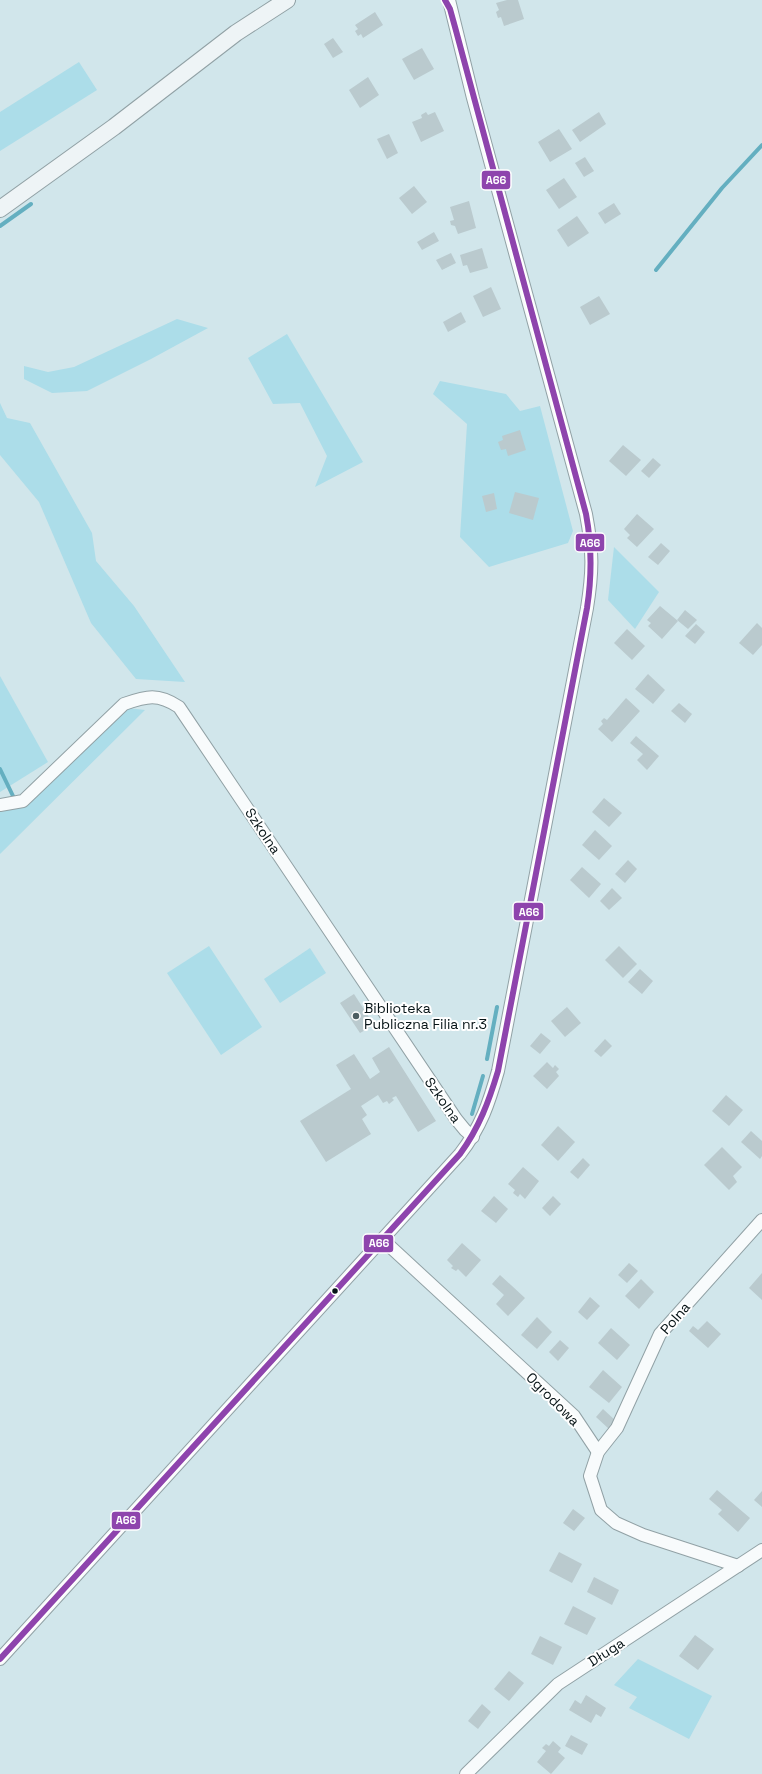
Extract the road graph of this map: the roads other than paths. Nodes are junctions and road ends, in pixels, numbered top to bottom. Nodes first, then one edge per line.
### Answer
1 (287, 0) edge
2 (448, 3) edge
3 (0, 209) edge
4 (0, 805) edge
5 (474, 1137) junction
6 (762, 1220) edge
7 (383, 1240) junction
8 (598, 1452) junction
9 (762, 1550) edge
10 (738, 1566) junction
11 (0, 1659) edge
12 (466, 1774) edge

1 - 3 main road
2 - 5 street
4 - 5 street, Szkolna
5 - 7 street
6 - 8 street, Polna
7 - 8 street, Ogrodowa
7 - 11 street
8 - 10 street
9 - 10 street, Długa
10 - 12 street, Długa

